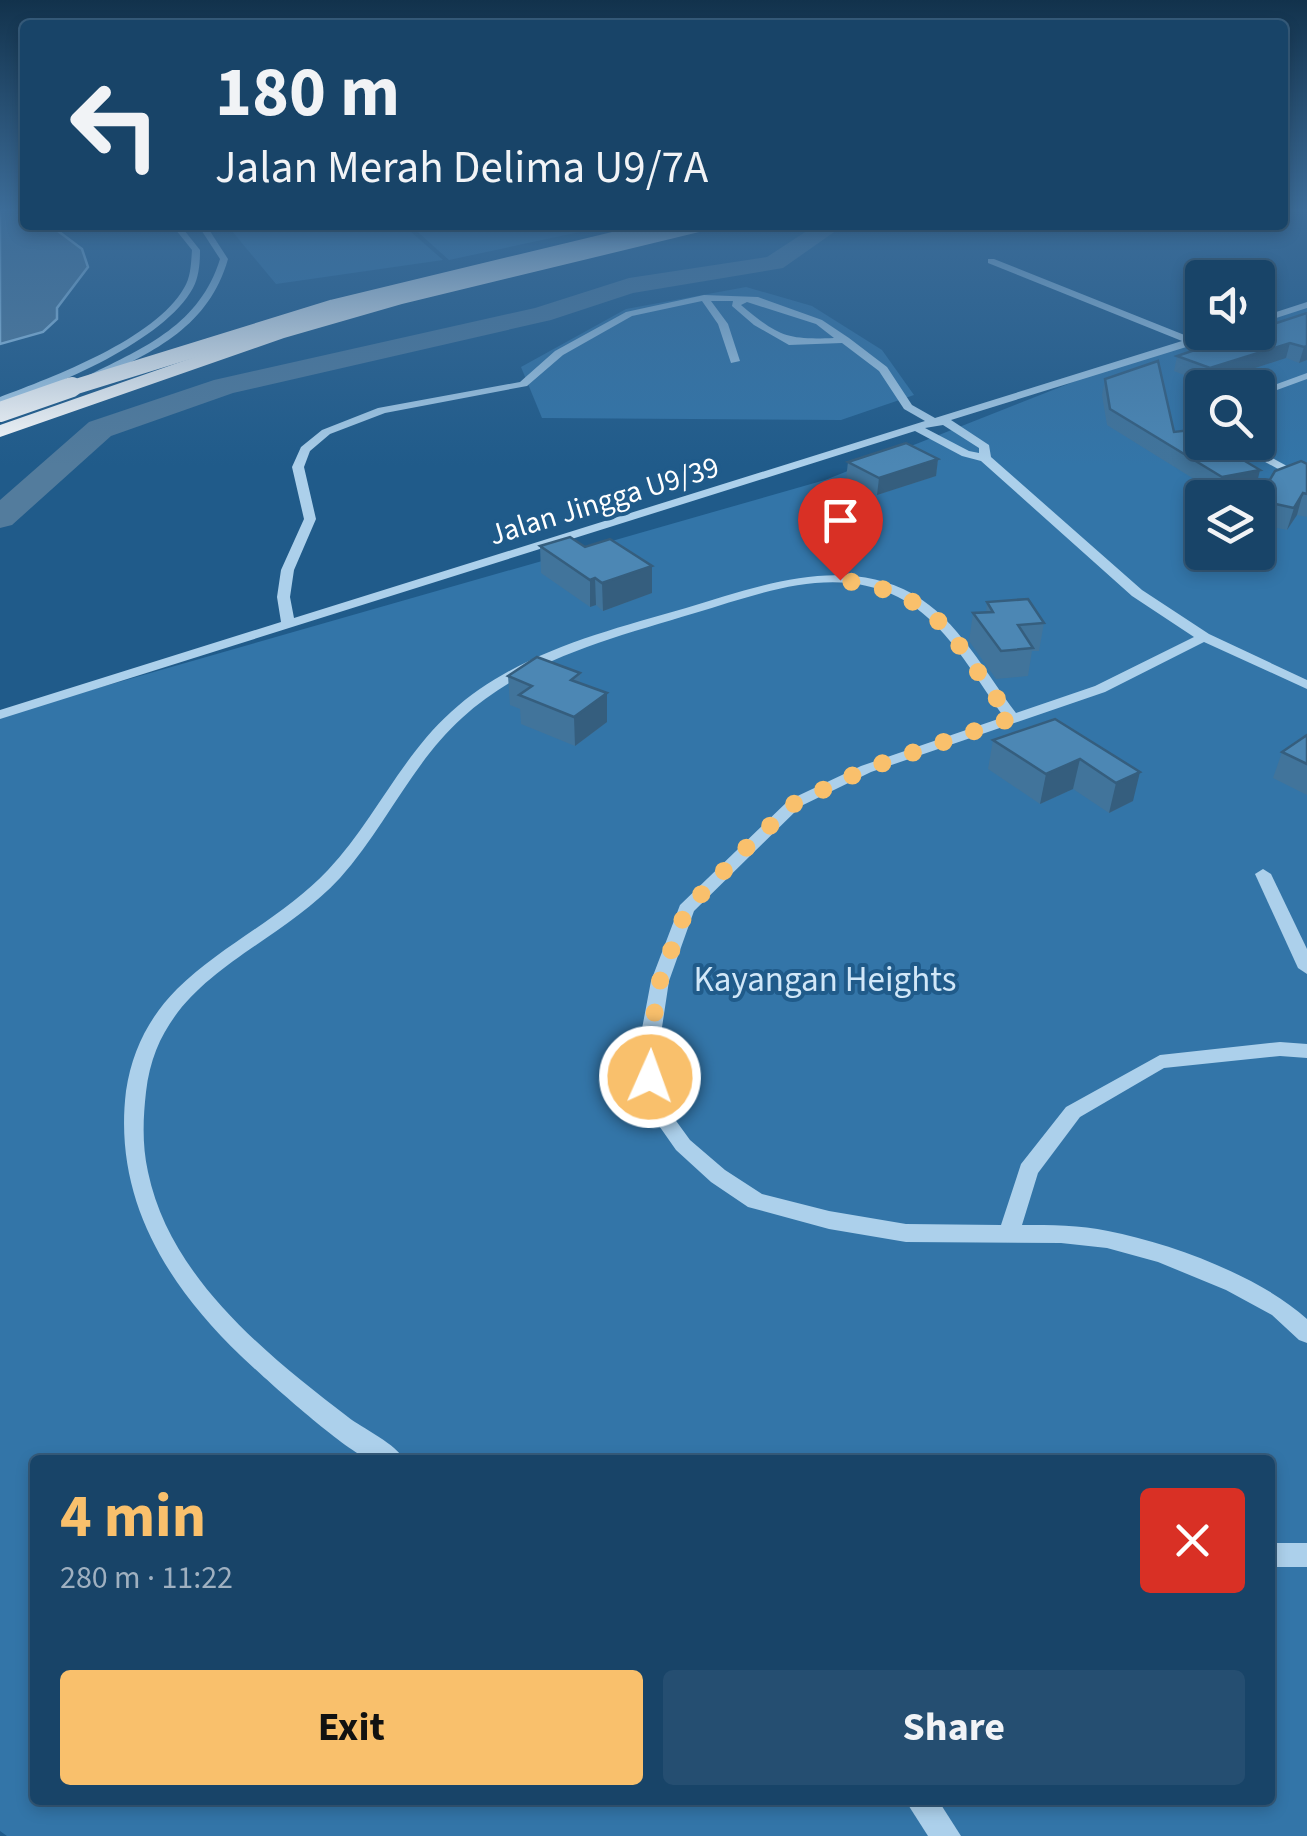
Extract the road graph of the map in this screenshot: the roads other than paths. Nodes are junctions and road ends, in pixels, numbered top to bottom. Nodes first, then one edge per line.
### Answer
1 (184, 295) edge
2 (211, 295) edge
3 (371, 295) edge
4 (421, 295) edge
5 (1075, 295) edge
6 (704, 298) junction
7 (748, 298) junction
8 (1307, 305) edge
9 (1275, 315) edge
10 (1185, 338) edge
11 (846, 340) junction
12 (1185, 345) edge
13 (735, 361) dead end
14 (1307, 376) edge
15 (1275, 388) edge
16 (0, 400) edge
17 (0, 414) edge
18 (942, 423) junction
19 (0, 430) edge
20 (920, 430) junction
21 (986, 458) junction
22 (1267, 460) edge
23 (1307, 482) edge
24 (289, 625) junction
25 (1204, 637) junction
26 (1307, 685) edge
27 (0, 715) edge
28 (1012, 718) junction
29 (1263, 874) dead end
30 (1307, 968) edge
31 (1307, 1052) edge
32 (1009, 1234) junction
33 (1307, 1333) edge
34 (382, 1455) edge
35 (1275, 1555) edge
36 (1307, 1555) edge
37 (924, 1805) edge
38 (946, 1836) edge

1 - 16 street
2 - 17 street
3 - 17 highway, bridge
4 - 19 highway
5 - 10 street
6 - 7 street
6 - 13 street
6 - 24 street
7 - 11 street
7 - 11 street
8 - 9 street
11 - 18 street
12 - 18 street, Jalan Jingga U9/39
14 - 15 street
18 - 20 street, Jalan Jingga U9/39
18 - 21 street
20 - 21 street
20 - 24 street, Jalan Jingga U9/39
21 - 25 street
22 - 23 street
24 - 27 street, Jalan Jingga U9/39
25 - 26 street
25 - 28 street
28 - 32 street
28 - 34 street
29 - 30 street
31 - 32 street
32 - 33 street
35 - 36 street
37 - 38 street

